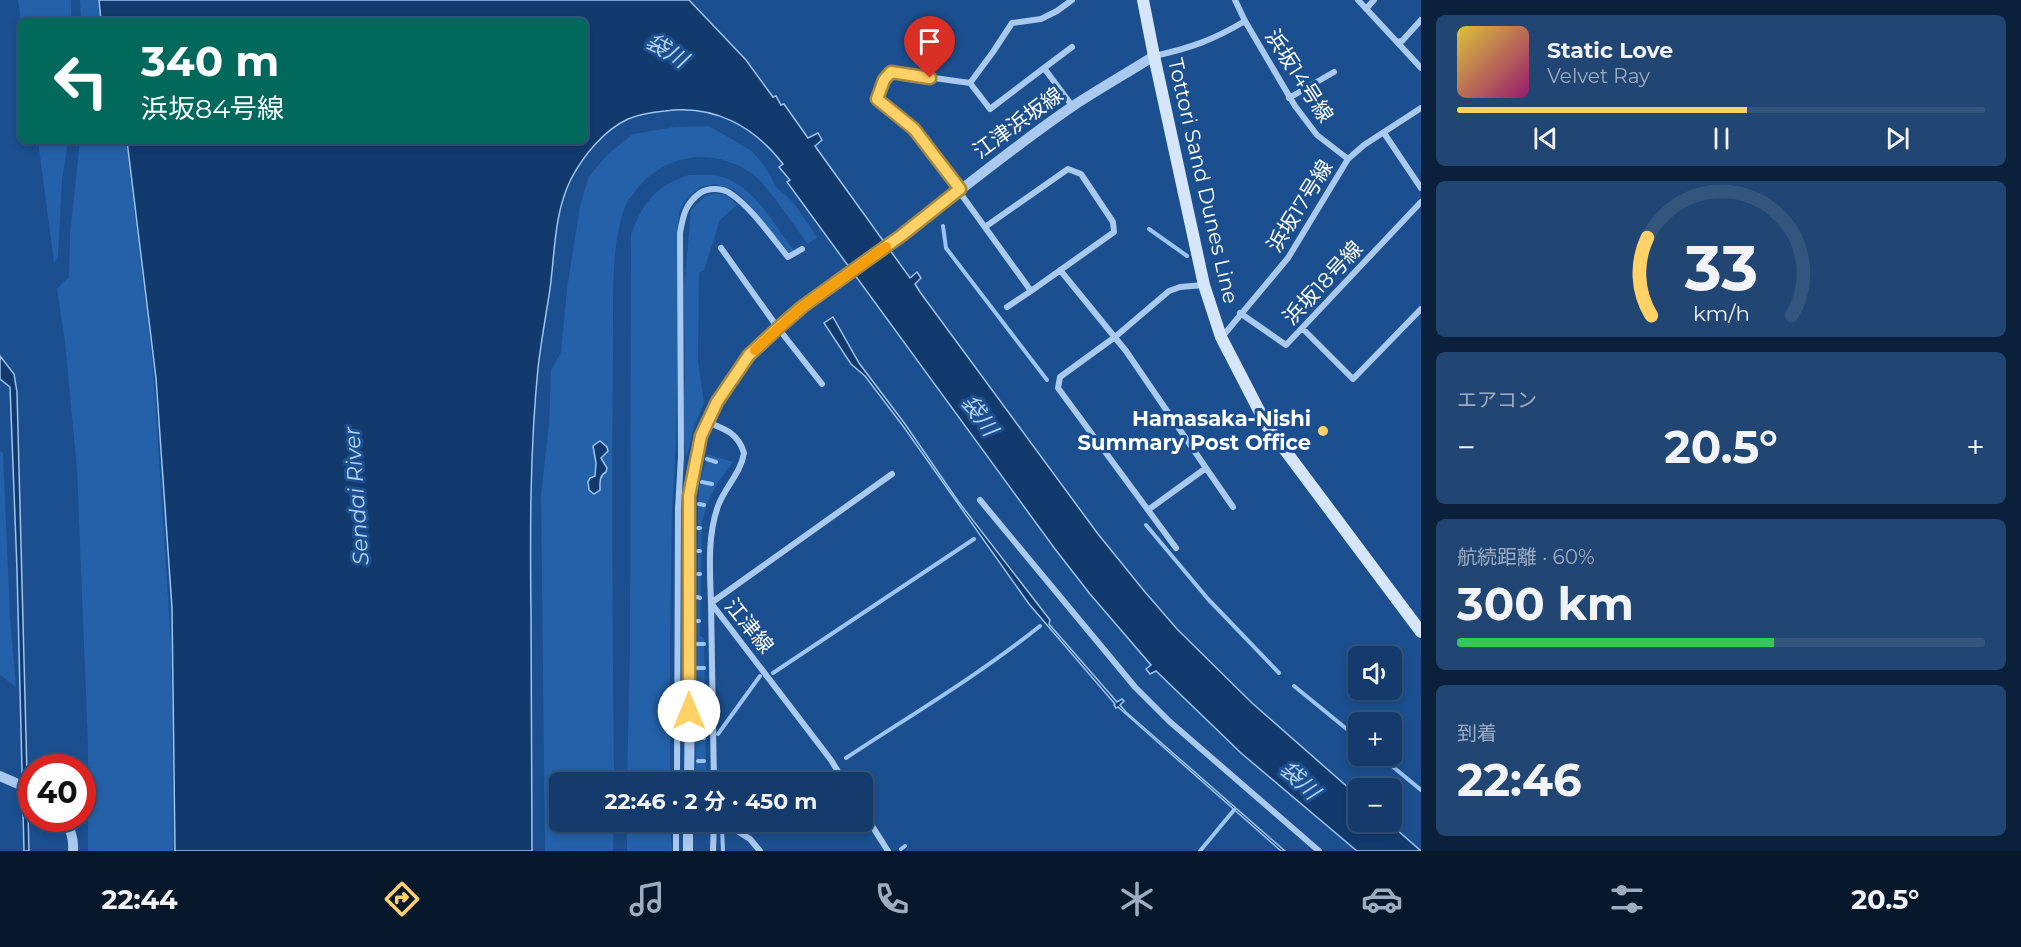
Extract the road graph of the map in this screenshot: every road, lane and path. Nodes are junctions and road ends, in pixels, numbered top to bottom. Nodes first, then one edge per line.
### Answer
1 (1072, 0) edge
2 (1143, 0) edge
3 (1235, 0) edge
4 (1358, 0) edge
5 (1374, 0) edge
6 (1366, 9) junction
7 (1421, 20) edge
8 (1245, 21) junction
9 (1397, 42) junction
10 (1072, 47) dead end
11 (1154, 56) junction
12 (1044, 68) junction
13 (1421, 68) edge
14 (1334, 72) dead end
15 (969, 83) junction
16 (1289, 98) junction
17 (1073, 106) junction
18 (1421, 108) edge
19 (1384, 133) junction
20 (1348, 159) junction
21 (1421, 188) edge
22 (960, 189) junction
23 (1421, 202) edge
24 (985, 227) junction
25 (721, 248) dead end
26 (802, 249) dead end
27 (1060, 270) junction
28 (1204, 285) junction
29 (1031, 291) junction
30 (1007, 308) dead end
31 (1421, 309) edge
32 (1240, 313) junction
33 (778, 328) junction
34 (1303, 329) junction
35 (1115, 337) junction
36 (1221, 337) junction
37 (822, 384) dead end
38 (708, 422) junction
39 (1206, 468) junction
40 (892, 474) dead end
41 (980, 500) dead end
42 (1233, 507) dead end
43 (1148, 510) junction
44 (1176, 548) dead end
45 (711, 603) junction
46 (1421, 632) edge
47 (676, 772) edge
48 (689, 772) edge
49 (714, 772) edge
50 (838, 772) edge
51 (0, 776) edge
52 (18, 784) edge
53 (873, 827) edge
54 (71, 832) edge
55 (676, 832) edge
56 (688, 832) edge
57 (714, 832) edge
58 (739, 832) edge
59 (73, 851) edge
60 (676, 851) edge
61 (688, 851) edge
62 (713, 851) edge
63 (760, 851) edge
64 (888, 851) edge
65 (1319, 851) edge

1 - 15 street
2 - 11 main road, Tottori Sand Dunes Line
3 - 8 street, 浜坂14号線
4 - 6 street
5 - 6 street
6 - 9 street
7 - 9 street
8 - 11 street
8 - 16 street, 浜坂14号線
9 - 13 street
10 - 12 street
11 - 17 street, 江津浜坂線
11 - 28 main road, Tottori Sand Dunes Line
12 - 15 street
12 - 17 street
14 - 16 street
15 - 22 street
16 - 20 street, 浜坂14号線
17 - 22 street, 江津浜坂線
18 - 19 street, 浜坂17号線
19 - 20 street, 浜坂17号線
19 - 21 street
20 - 32 street, 浜坂17号線
22 - 24 street
22 - 33 street, 江津浜坂線
23 - 34 street, 浜坂18号線
24 - 27 street
24 - 29 street
25 - 33 street
26 - 47 street
27 - 29 street
27 - 35 street
28 - 35 street
28 - 36 main road, Tottori Sand Dunes Line
29 - 30 street
31 - 34 street
32 - 34 street, 浜坂18号線
32 - 36 street, 浜坂17号線
33 - 37 street
33 - 38 street, 江津浜坂線
35 - 39 street
35 - 43 street
36 - 46 main road, Tottori Sand Dunes Line
38 - 45 street
38 - 48 street, 江津浜坂線
39 - 42 street
39 - 43 street
40 - 45 street
41 - 65 street
43 - 44 street
45 - 49 street, 江津線
45 - 50 street, 江津線
51 - 52 street
53 - 64 street
54 - 59 street
55 - 60 street
56 - 61 street
57 - 62 street
58 - 63 street

